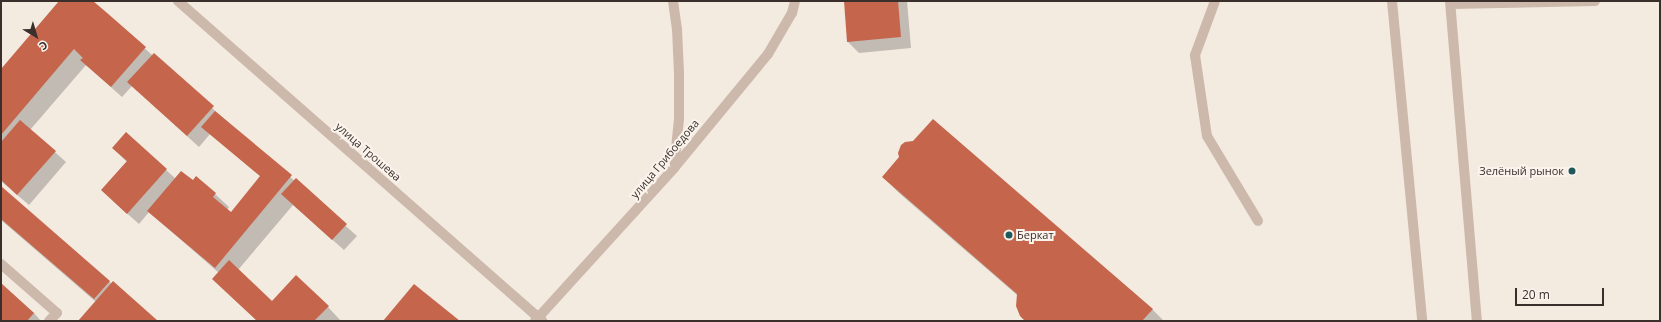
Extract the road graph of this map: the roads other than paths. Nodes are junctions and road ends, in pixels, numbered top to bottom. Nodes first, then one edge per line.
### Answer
1 (178, 1) edge
2 (673, 1) edge
3 (795, 1) edge
4 (1215, 1) edge
5 (1392, 1) edge
6 (1595, 1) edge
7 (1450, 3) edge
8 (674, 168) junction
9 (1258, 221) dead end
10 (1, 264) edge
11 (539, 320) edge
12 (49, 321) edge
13 (1422, 321) edge
14 (1477, 321) edge

1 - 11 street, улица Трошева
2 - 8 street
3 - 8 street, улица Грибоедова
4 - 9 street
5 - 13 street
6 - 7 street
7 - 14 street
8 - 11 street, улица Грибоедова
10 - 12 street

